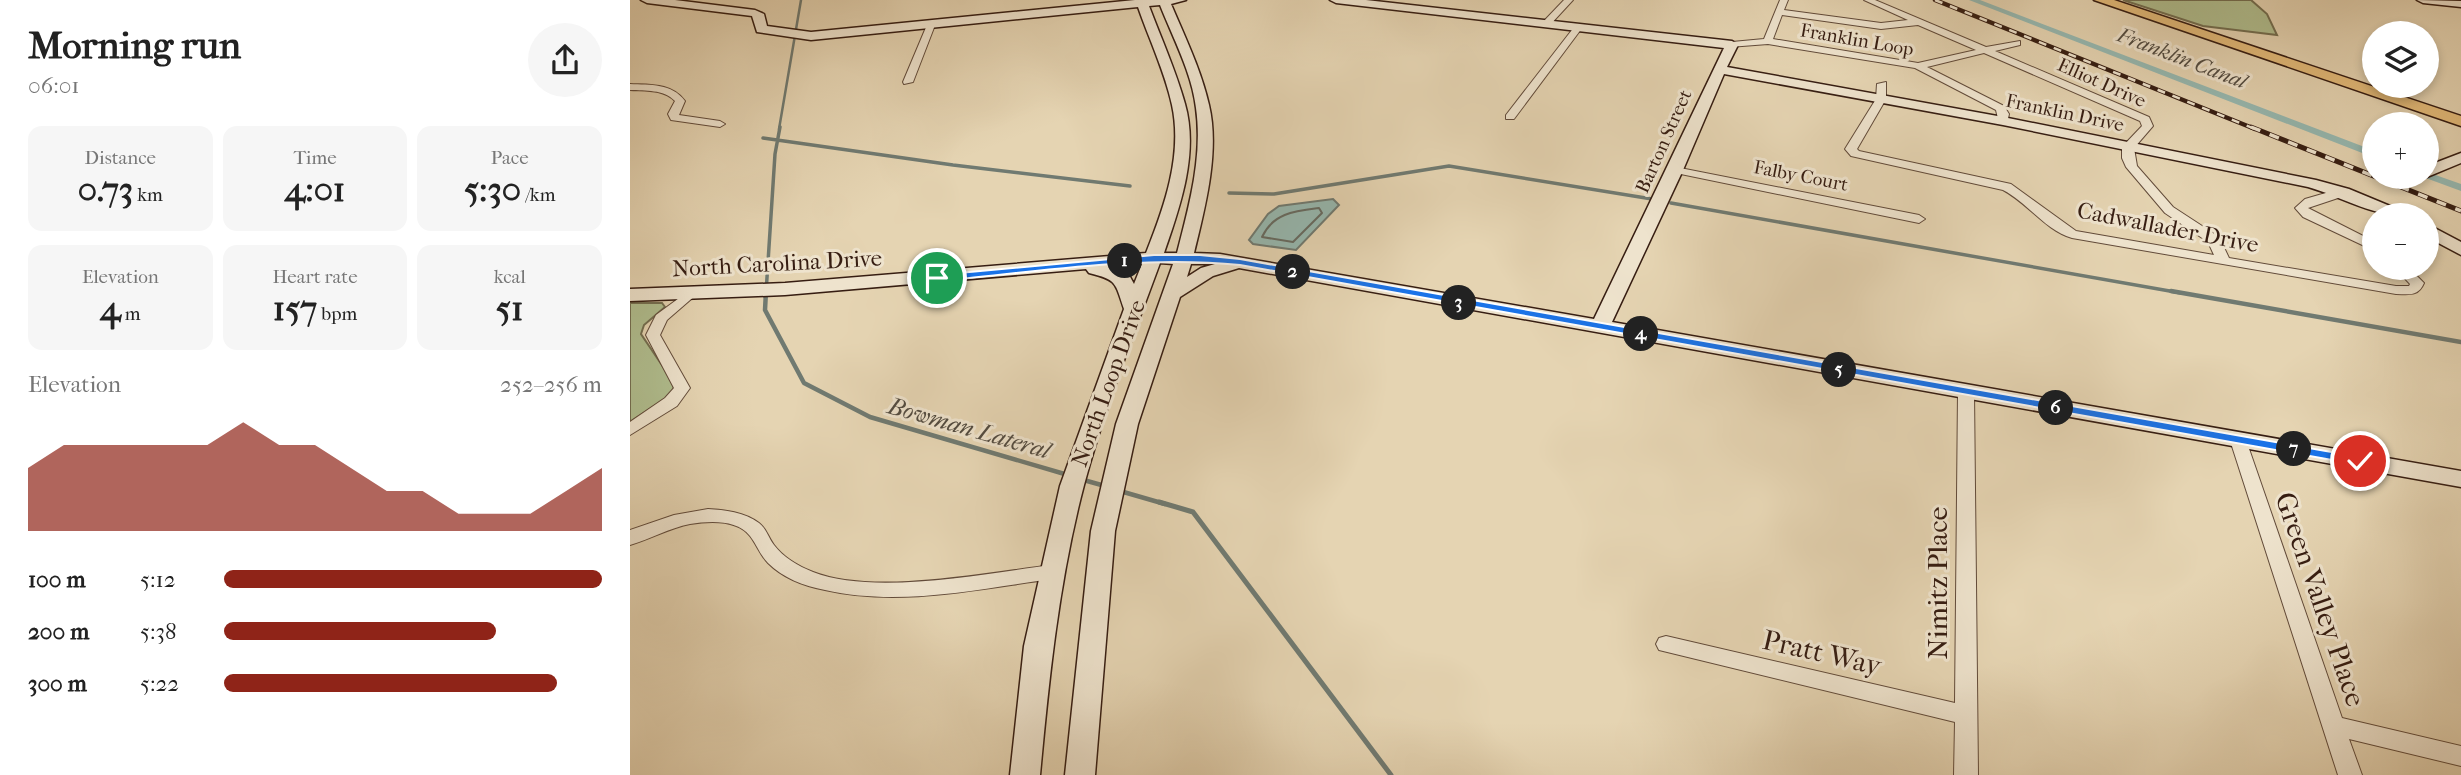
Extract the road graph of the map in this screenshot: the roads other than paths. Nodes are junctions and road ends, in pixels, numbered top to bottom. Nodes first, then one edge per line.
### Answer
1 (647, 0) edge
2 (1180, 0) edge
3 (1336, 0) edge
4 (1569, 0) edge
5 (1784, 0) edge
6 (1868, 0) edge
7 (2101, 0) edge
8 (2423, 0) edge
9 (1164, 1) edge
10 (1142, 2) edge
11 (2461, 4) edge
12 (1779, 12) junction
13 (1917, 22) junction
14 (1546, 24) junction
15 (930, 25) junction
16 (1578, 28) junction
17 (1768, 41) junction
18 (2017, 43) dead end
19 (1732, 46) junction
20 (1986, 51) junction
21 (1918, 66) junction
22 (1719, 69) junction
23 (908, 82) dead end
24 (630, 87) edge
25 (1881, 91) junction
26 (1510, 117) dead end
27 (2003, 121) junction
28 (2461, 121) edge
29 (720, 124) dead end
30 (1205, 134) junction
31 (1182, 135) junction
32 (2128, 147) junction
33 (2461, 158) edge
34 (2439, 167) edge
35 (1675, 170) junction
36 (2362, 186) edge
37 (2343, 192) junction
38 (2368, 203) edge
39 (1170, 215) junction
40 (1919, 219) dead end
41 (1194, 220) junction
42 (2439, 236) edge
43 (2362, 241) edge
44 (2461, 250) edge
45 (1184, 257) junction
46 (1154, 258) junction
47 (2224, 262) junction
48 (1098, 263) junction
49 (1253, 264) junction
50 (1068, 266) junction
51 (2414, 280) edge
52 (690, 294) junction
53 (1171, 294) junction
54 (630, 295) edge
55 (1134, 310) junction
56 (1600, 327) junction
57 (1966, 392) junction
58 (630, 430) edge
59 (2238, 440) junction
60 (2461, 480) edge
61 (630, 538) edge
62 (1052, 572) junction
63 (1665, 644) dead end
64 (1965, 715) junction
65 (2335, 726) junction
66 (2461, 756) edge
67 (1025, 775) edge
68 (1080, 775) edge
69 (1966, 775) edge
70 (2350, 775) edge

1 - 15 main road
2 - 9 main road
3 - 14 main road
4 - 14 street
5 - 12 street
6 - 13 street, Elliot Drive
7 - 28 main road
8 - 11 main road
9 - 10 main road
9 - 30 main road, North Loop Drive
10 - 15 main road
10 - 31 main road, North Loop Drive
12 - 13 street
12 - 17 street
13 - 20 street, Elliot Drive
14 - 16 main road
15 - 23 street
16 - 19 main road
16 - 26 street
17 - 19 street
17 - 21 street, Franklin Loop
18 - 20 street
19 - 22 main road, Barton Street
20 - 21 street
20 - 32 street, Elliot Drive
21 - 27 street, Franklin Loop
22 - 25 main road, Franklin Drive
22 - 35 main road, Barton Street
24 - 29 street
25 - 27 main road, Franklin Drive
25 - 47 street, Cadwallader Drive
27 - 32 main road, Franklin Drive
30 - 31 main road
30 - 41 main road, North Loop Drive
31 - 39 main road, North Loop Drive
32 - 37 main road, Franklin Drive
32 - 47 street
33 - 34 main road
35 - 40 street, Falby Court
35 - 56 main road, Barton Street
36 - 37 main road
37 - 38 main road, Franklin Drive
37 - 43 street
39 - 46 main road, North Loop Drive
39 - 48 main road
41 - 45 main road, North Loop Drive
41 - 49 main road
42 - 44 main road
45 - 46 main road, North Carolina Drive
45 - 49 main road, North Carolina Drive
45 - 53 main road, North Loop Drive
46 - 48 main road, North Carolina Drive
46 - 55 main road, North Loop Drive
47 - 51 street, Cadwallader Drive
48 - 50 main road, North Carolina Drive
49 - 53 main road
49 - 56 main road, North Carolina Drive
50 - 52 main road, North Carolina Drive
50 - 55 main road
52 - 54 main road, North Carolina Drive
52 - 58 street
53 - 68 main road, North Loop Drive
55 - 62 main road, North Loop Drive
56 - 57 main road, North Carolina Drive
57 - 59 main road, North Carolina Drive
57 - 64 street, Nimitz Place
59 - 60 main road, North Carolina Drive
59 - 65 street, Green Valley Place
61 - 62 street
62 - 67 main road, North Loop Drive
63 - 64 street, Pratt Way
64 - 69 street, Nimitz Place
65 - 66 street
65 - 70 street, Green Valley Place

